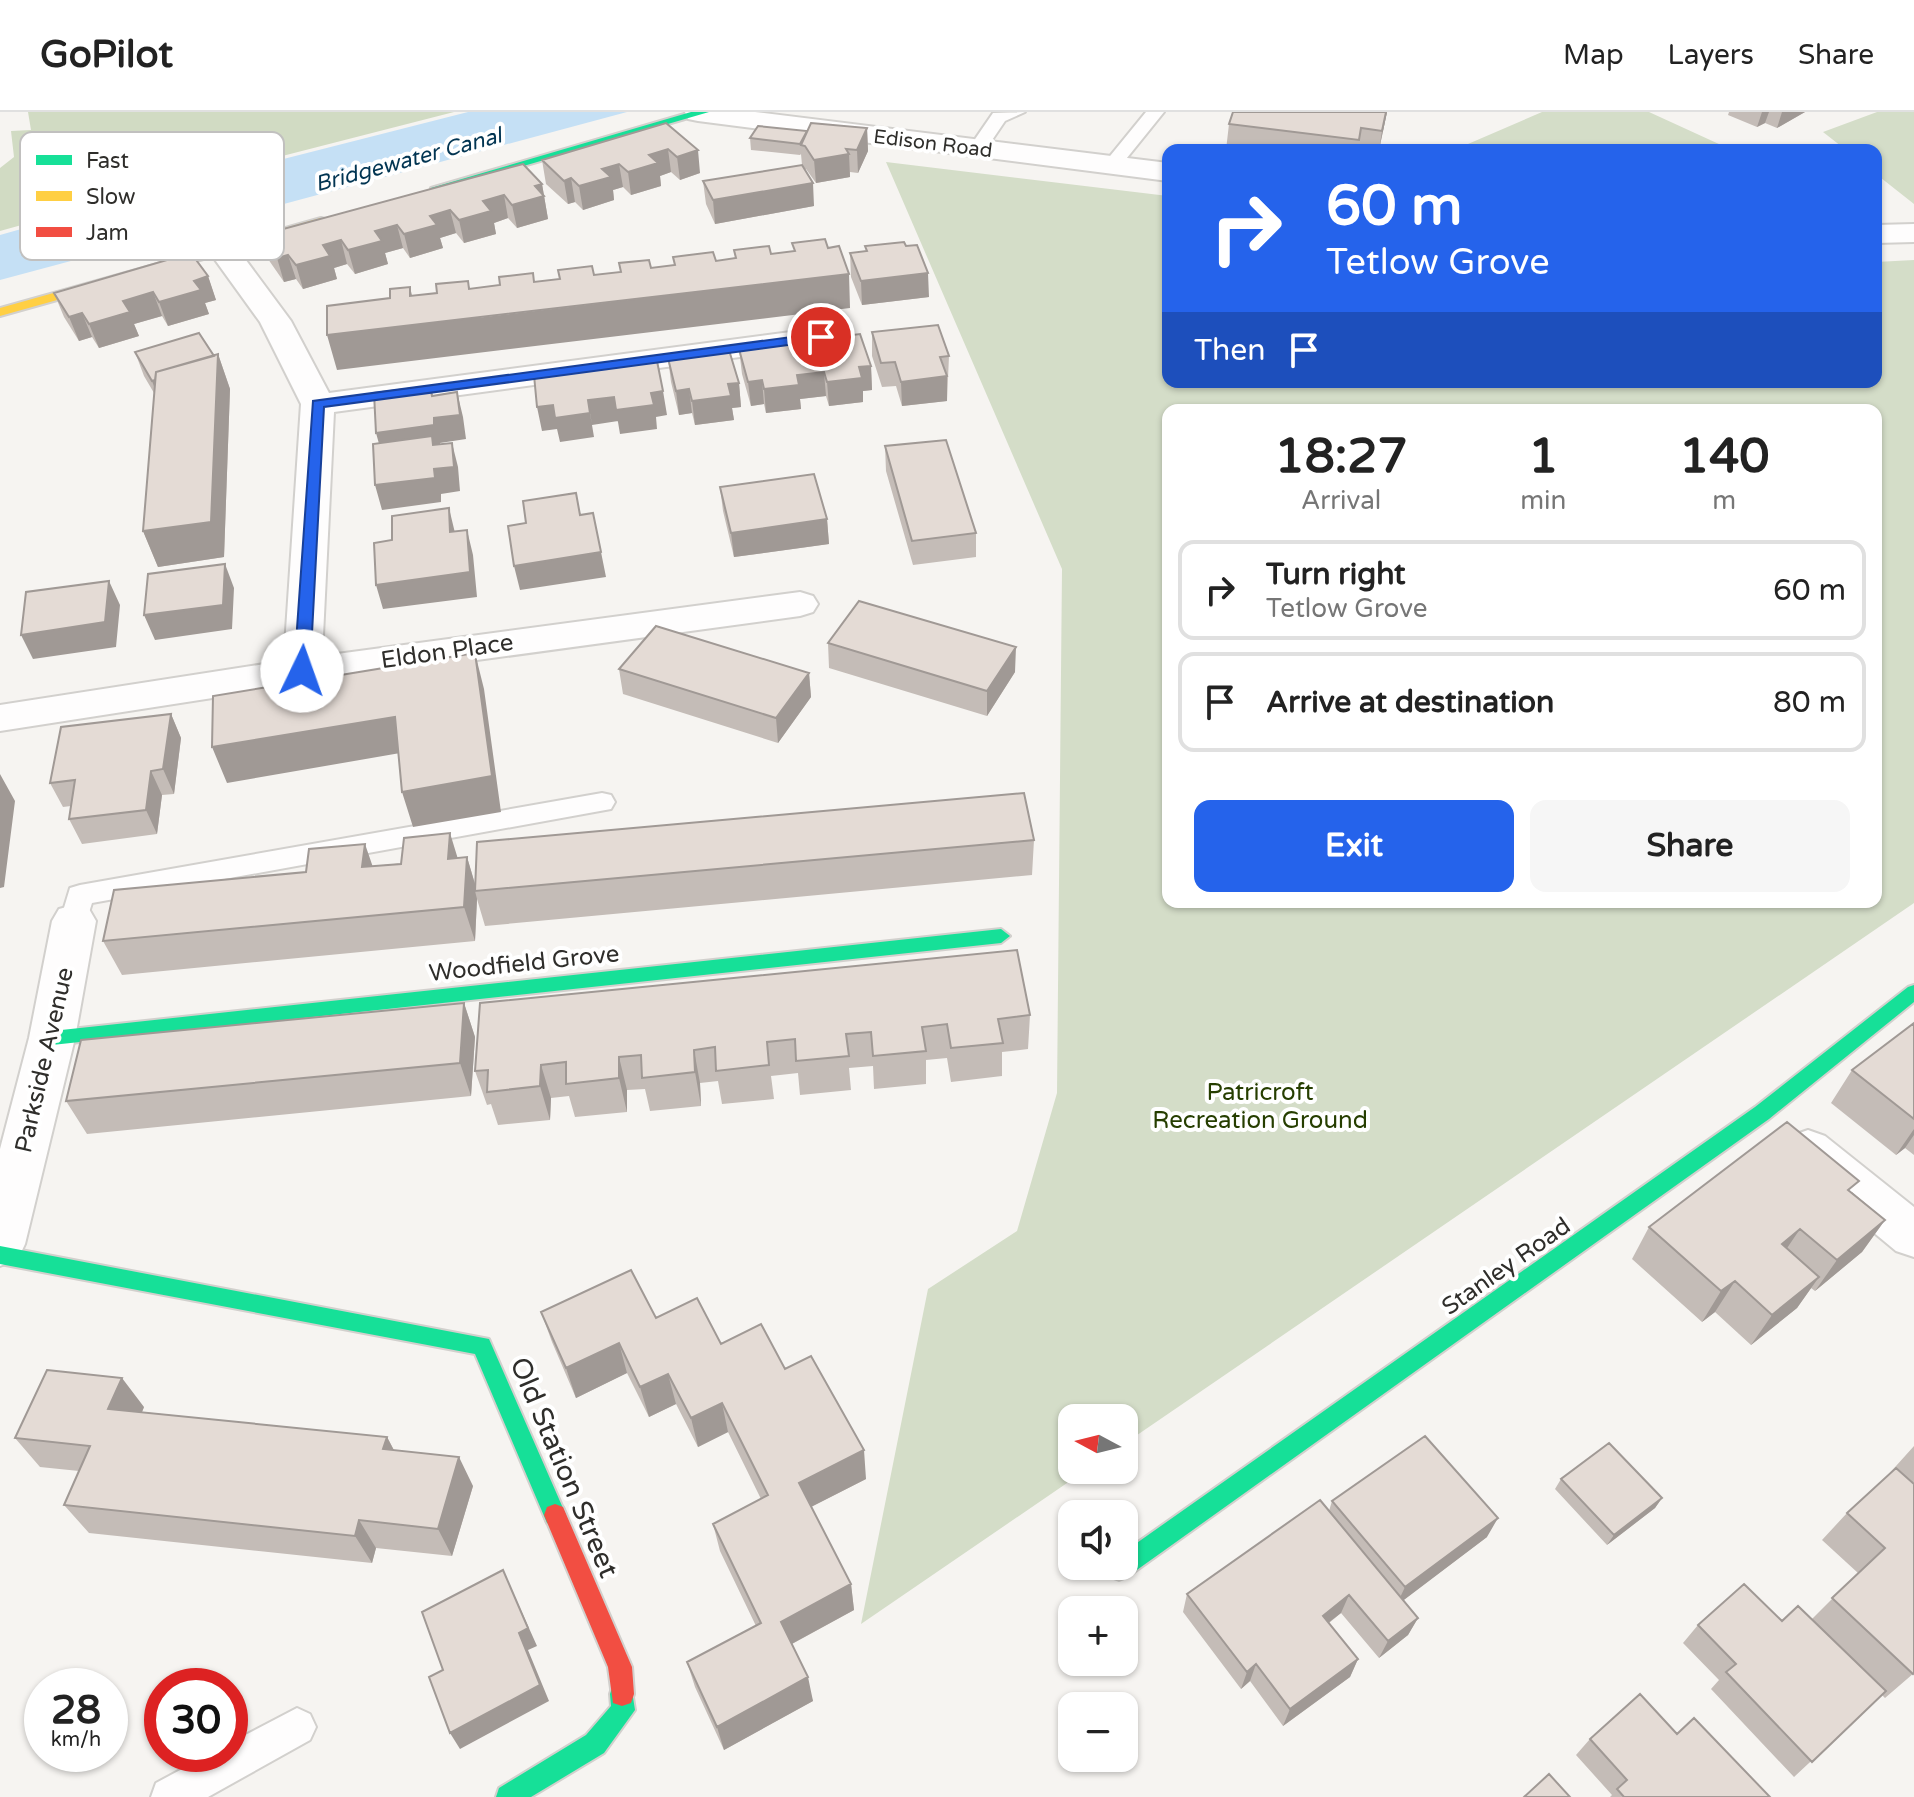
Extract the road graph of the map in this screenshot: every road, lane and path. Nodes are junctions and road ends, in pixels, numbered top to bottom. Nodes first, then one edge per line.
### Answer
1 (1016, 112) edge
2 (1155, 112) edge
3 (700, 113) edge
4 (978, 148) junction
5 (1112, 165) junction
6 (1162, 171) edge
7 (420, 193) edge
8 (345, 215) edge
9 (284, 232) edge
10 (1914, 233) edge
11 (1882, 234) edge
12 (187, 260) edge
13 (230, 260) edge
14 (0, 312) edge
15 (821, 337) edge
16 (318, 404) junction
17 (800, 604) dead end
18 (302, 671) junction
19 (0, 718) edge
20 (602, 802) dead end
21 (74, 921) joint
22 (1001, 936) dead end
23 (1914, 992) edge
24 (52, 1038) junction
25 (1762, 1113) junction
26 (1914, 1236) edge
27 (0, 1244) edge
28 (0, 1255) edge
29 (1138, 1556) edge
30 (297, 1727) dead end
31 (170, 1797) edge
32 (508, 1797) edge

1 - 4 lane
2 - 5 lane
3 - 4 street, Edison Road
3 - 7 street
4 - 5 street, Edison Road
5 - 6 street, Edison Road
8 - 9 street
10 - 11 street
12 - 14 street
13 - 16 street
15 - 16 street
16 - 18 street
17 - 18 street, Eldon Place
18 - 19 street, Eldon Place
20 - 21 lane
21 - 24 street, Parkside Avenue
22 - 24 street, Woodfield Grove
23 - 25 street, Stanley Road
24 - 27 street, Parkside Avenue
25 - 26 street
25 - 29 street, Stanley Road
28 - 32 street, Old Station Street
30 - 31 lane

